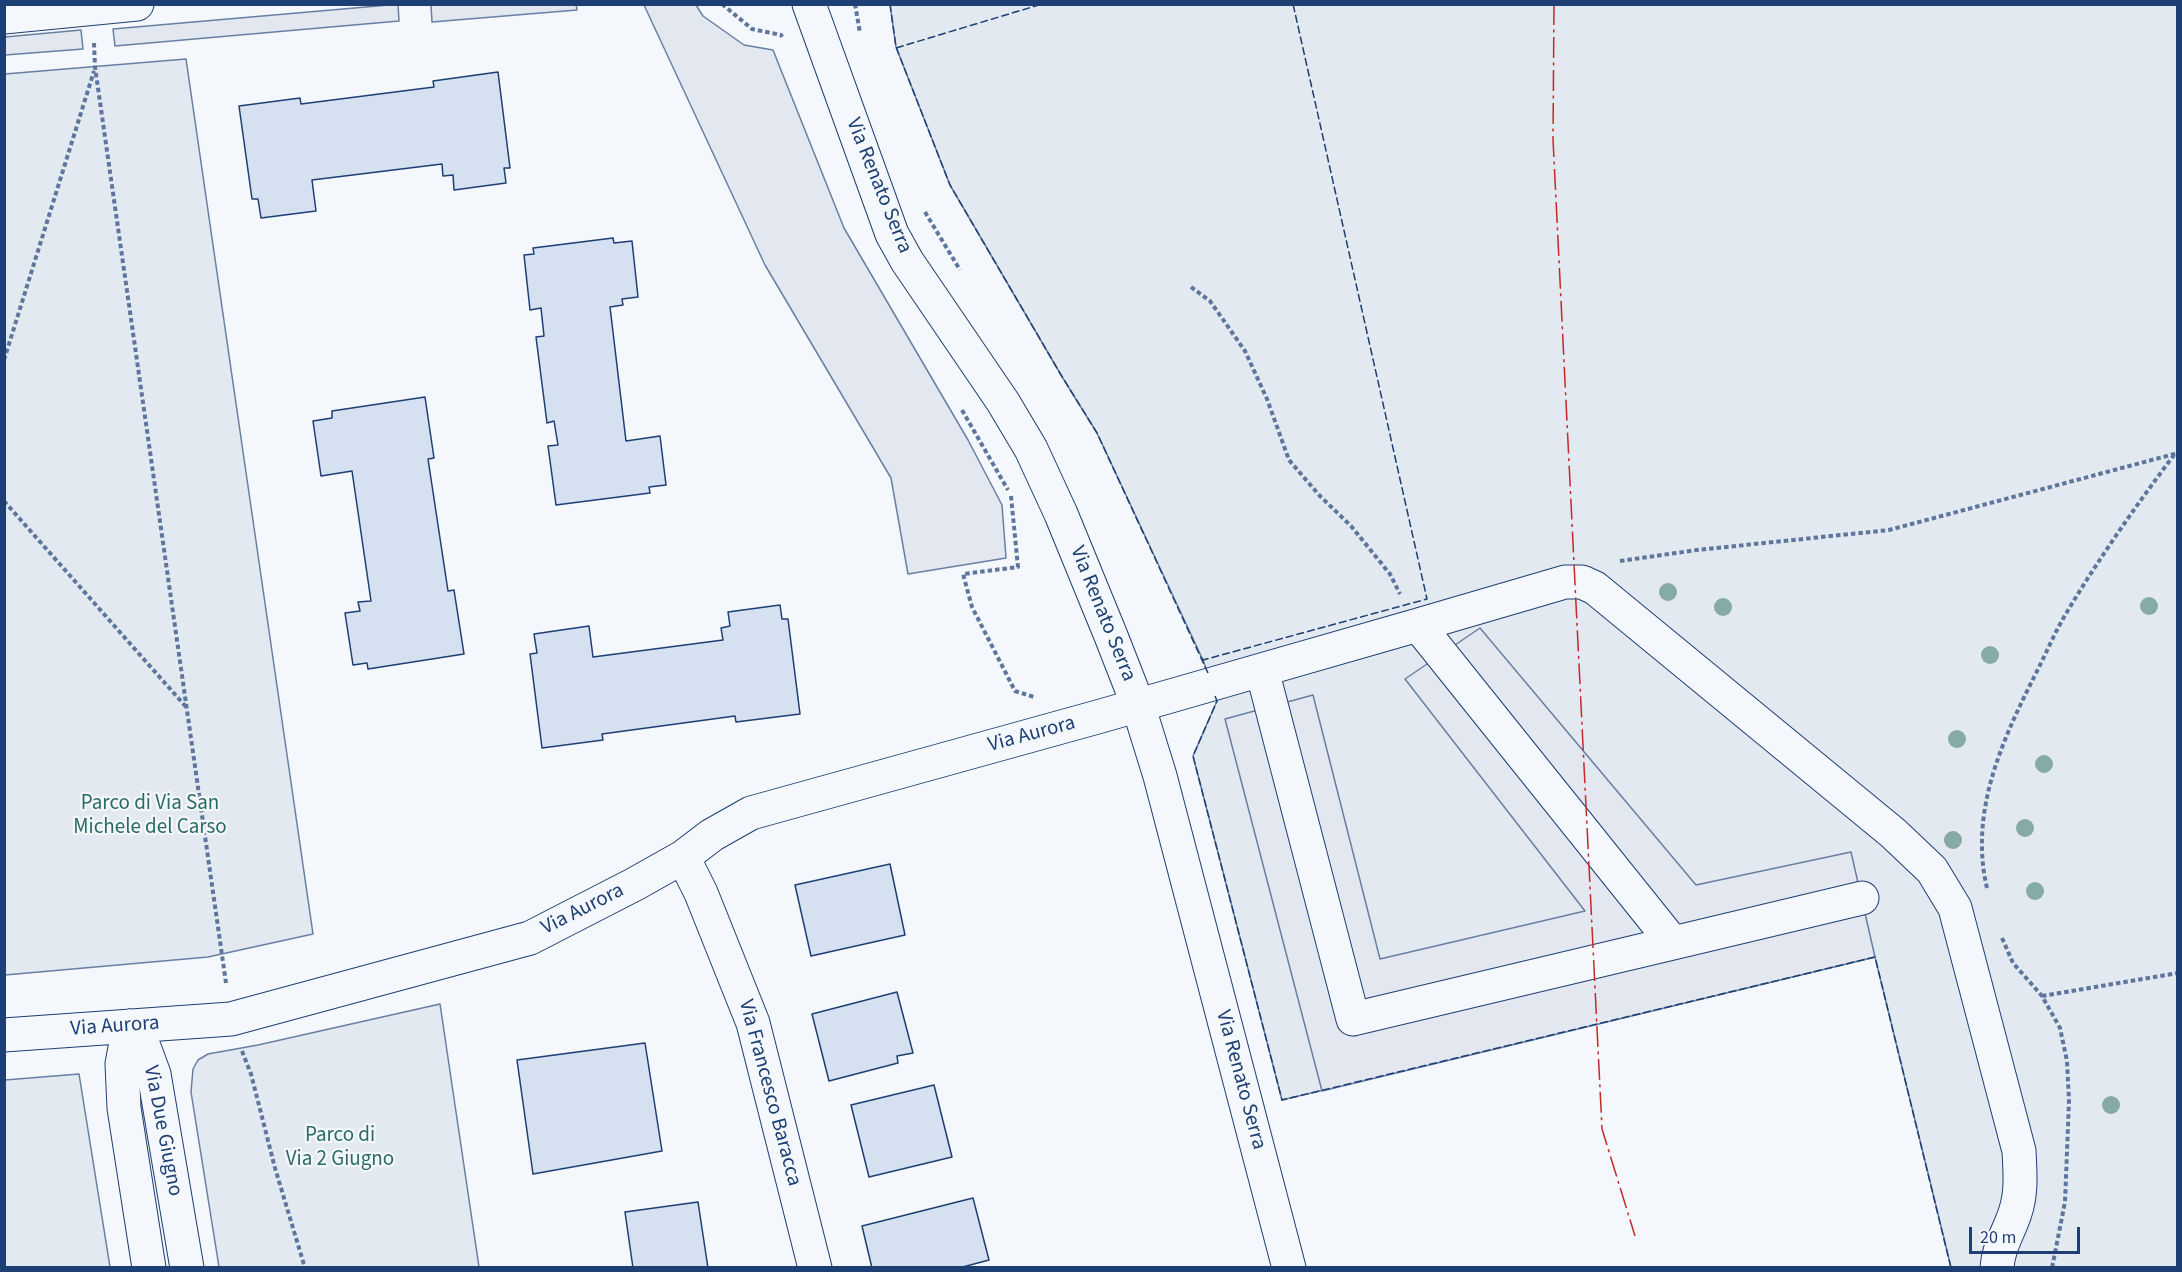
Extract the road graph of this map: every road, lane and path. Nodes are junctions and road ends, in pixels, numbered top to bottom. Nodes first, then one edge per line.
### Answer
1 (137, 4) edge
2 (722, 4) edge
3 (810, 4) edge
4 (91, 9) junction
5 (4, 17) edge
6 (785, 46) dead end
7 (95, 67) junction
8 (1191, 287) dead end
9 (4, 360) edge
10 (960, 406) dead end
11 (2176, 454) edge
12 (4, 501) edge
13 (1615, 562) dead end
14 (1411, 615) junction
15 (1262, 670) junction
16 (1138, 705) junction
17 (187, 708) junction
18 (1057, 728) junction
19 (682, 857) junction
20 (1989, 896) dead end
21 (1862, 898) dead end
22 (2002, 936) dead end
23 (1672, 943) junction
24 (2178, 973) edge
25 (2042, 996) junction
26 (231, 1018) junction
27 (129, 1026) junction
28 (4, 1035) edge
29 (149, 1268) edge
30 (187, 1268) edge
31 (305, 1268) edge
32 (815, 1268) edge
33 (1289, 1268) edge
34 (1997, 1268) edge
35 (2052, 1268) edge

1 - 4 street
2 - 6 path
3 - 16 street, Via Renato Serra
4 - 5 street
4 - 7 path
7 - 9 path
7 - 17 path
8 - 14 path
10 - 18 path
11 - 13 path
11 - 20 path
12 - 17 path
14 - 15 street, Via Aurora
14 - 23 street
14 - 34 street, Via Aurora
15 - 16 street, Via Aurora
15 - 23 street
16 - 18 street, Via Aurora
16 - 33 street, Via Renato Serra
17 - 26 path
18 - 19 street, Via Aurora
19 - 26 street, Via Aurora
19 - 32 street, Via Francesco Baracca
21 - 23 street
22 - 25 path
24 - 25 path
25 - 35 path
26 - 27 street, Via Aurora
26 - 31 path
27 - 28 street, Via Aurora
27 - 29 street, Via Due Giugno
27 - 30 street, Via Due Giugno

